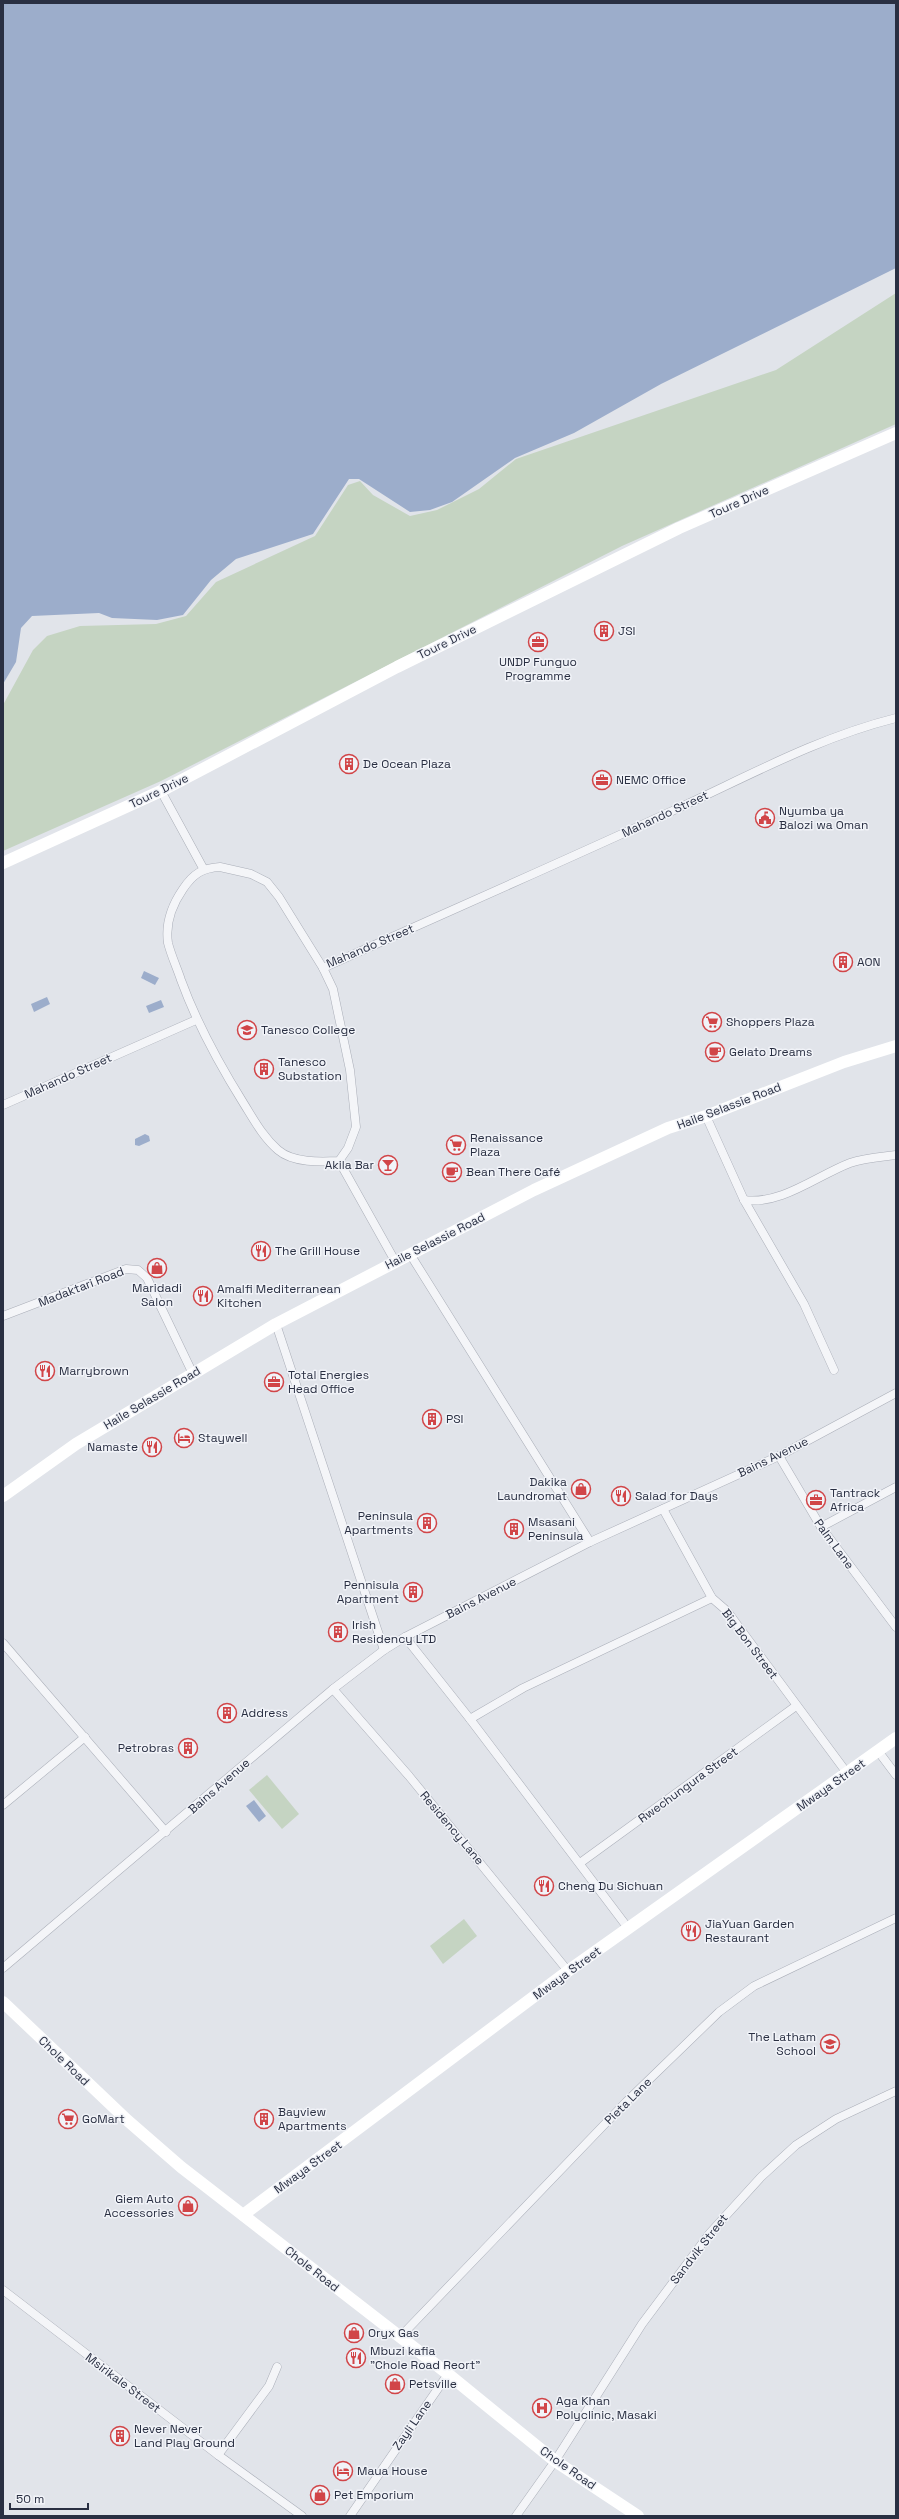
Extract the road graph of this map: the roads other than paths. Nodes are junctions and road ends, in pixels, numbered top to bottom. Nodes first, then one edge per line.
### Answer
1 (896, 433) edge
2 (896, 718) edge
3 (161, 791) junction
4 (3, 863) edge
5 (204, 868) junction
6 (323, 968) junction
7 (196, 1020) junction
8 (896, 1046) edge
9 (3, 1105) edge
10 (706, 1116) junction
11 (896, 1155) edge
12 (339, 1161) junction
13 (744, 1200) junction
14 (410, 1254) junction
15 (395, 1262) junction
16 (3, 1316) edge
17 (276, 1324) junction
18 (834, 1370) dead end
19 (193, 1374) junction
20 (896, 1393) edge
21 (779, 1456) junction
22 (896, 1487) edge
23 (3, 1496) edge
24 (663, 1509) junction
25 (820, 1527) junction
26 (590, 1542) junction
27 (712, 1598) junction
28 (896, 1627) edge
29 (405, 1637) junction
30 (3, 1643) edge
31 (384, 1650) junction
32 (333, 1688) junction
33 (796, 1706) junction
34 (470, 1719) junction
35 (85, 1737) junction
36 (896, 1738) edge
37 (878, 1751) junction
38 (847, 1774) junction
39 (896, 1775) edge
40 (3, 1805) edge
41 (166, 1832) junction
42 (580, 1863) junction
43 (896, 1918) edge
44 (628, 1928) junction
45 (3, 1968) edge
46 (568, 1971) junction
47 (3, 2002) edge
48 (896, 2091) edge
49 (243, 2215) junction
50 (3, 2290) edge
51 (400, 2337) junction
52 (278, 2367) dead end
53 (448, 2374) junction
54 (218, 2455) junction
55 (555, 2461) junction
56 (302, 2516) edge
57 (350, 2516) edge
58 (516, 2516) edge
59 (638, 2516) edge

1 - 3 street, Toure Drive
2 - 6 street, Mahando Street
3 - 4 street, Toure Drive
3 - 5 street
5 - 6 street, Mahando Street
5 - 7 street
6 - 12 street
7 - 9 street, Mahando Street
7 - 12 street
8 - 10 street, Haile Selassie Road
10 - 13 street
10 - 14 street, Haile Selassie Road
11 - 13 street
12 - 15 street
13 - 18 street
14 - 15 street, Haile Selassie Road
14 - 26 street
15 - 17 street, Haile Selassie Road
16 - 19 street, Madaktari Road
17 - 19 street, Haile Selassie Road
17 - 31 street
19 - 23 street, Haile Selassie Road
20 - 21 street, Bains Avenue
21 - 24 street, Bains Avenue
21 - 25 street, Palm Lane
22 - 25 street
24 - 26 street, Bains Avenue
24 - 27 street, Big Bon Street
25 - 28 street, Palm Lane
26 - 29 street, Bains Avenue
27 - 33 street, Big Bon Street
27 - 34 street
29 - 31 street, Bains Avenue
29 - 34 street
30 - 35 street
31 - 32 street, Bains Avenue
32 - 41 street, Bains Avenue
32 - 46 street, Residency Lane
33 - 38 street, Big Bon Street
33 - 42 street, Rwechungura Street
34 - 42 street
35 - 40 street
35 - 41 street
36 - 37 street, Mwaya Street
37 - 38 street, Mwaya Street
37 - 39 street
38 - 44 street, Mwaya Street
41 - 45 street, Bains Avenue
42 - 44 street
43 - 51 street, Pieta Lane
44 - 46 street, Mwaya Street
46 - 49 street, Mwaya Street
47 - 49 street, Chole Road
48 - 55 street, Sandvik Street
49 - 51 street, Chole Road
50 - 54 street, Msirikale Street
51 - 53 street, Chole Road
52 - 54 street
53 - 55 street, Chole Road
53 - 57 street, Zayli Lane
54 - 56 street, Msirikale Street
55 - 58 street, Sandvik Street
55 - 59 street, Chole Road

